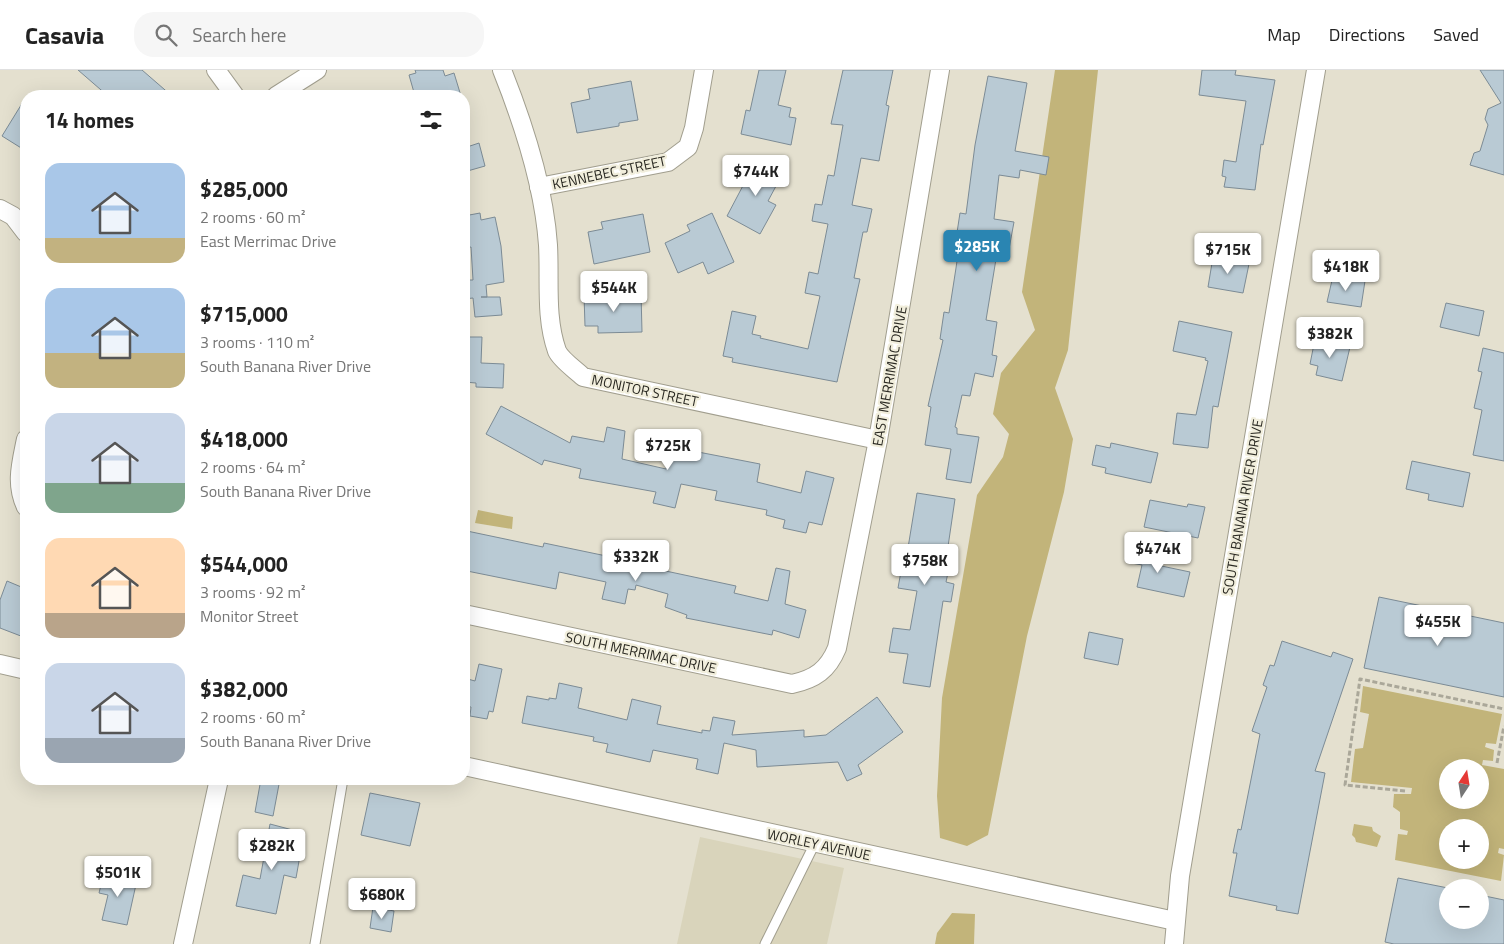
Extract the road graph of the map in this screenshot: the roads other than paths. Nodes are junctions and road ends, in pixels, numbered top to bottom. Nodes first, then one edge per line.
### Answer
1 (216, 70) edge
2 (317, 70) edge
3 (502, 70) edge
4 (704, 70) edge
5 (940, 70) edge
6 (1316, 70) edge
7 (231, 90) edge
8 (285, 90) edge
9 (539, 187) junction
10 (0, 209) edge
11 (20, 225) edge
12 (878, 440) junction
13 (20, 471) edge
14 (20, 493) edge
15 (470, 615) edge
16 (0, 664) edge
17 (20, 669) edge
18 (817, 674) joint
19 (470, 767) edge
20 (218, 785) edge
21 (343, 785) edge
22 (815, 843) junction
23 (1175, 921) junction
24 (183, 944) edge
25 (314, 944) edge
26 (765, 944) edge
27 (1174, 944) edge

1 - 7 street
2 - 8 street
3 - 9 street, MONITOR STREET
4 - 9 street, KENNEBEC STREET
5 - 12 street, EAST MERRIMAC DRIVE
6 - 23 street, SOUTH BANANA RIVER DRIVE
9 - 12 street, MONITOR STREET
10 - 11 street
12 - 18 street, EAST MERRIMAC DRIVE
13 - 14 street
15 - 18 street, SOUTH MERRIMAC DRIVE
16 - 17 street
19 - 22 street, WORLEY AVENUE
20 - 24 street
21 - 25 lane
22 - 23 street, WORLEY AVENUE
22 - 26 lane
23 - 27 street, SOUTH BANANA RIVER DRIVE

